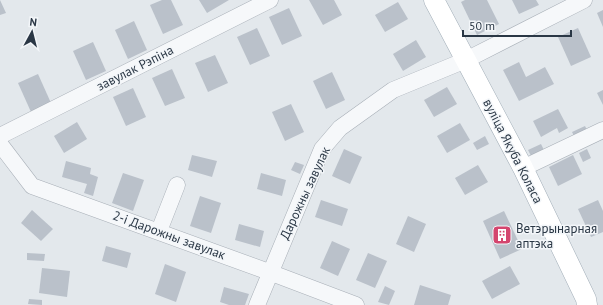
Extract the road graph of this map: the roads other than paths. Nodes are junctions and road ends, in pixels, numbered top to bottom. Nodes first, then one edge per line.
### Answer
1 (270, 0) edge
2 (434, 0) edge
3 (584, 0) edge
4 (466, 60) junction
5 (603, 130) edge
6 (0, 136) edge
7 (0, 144) edge
8 (523, 168) junction
9 (177, 185) dead end
10 (159, 231) junction
11 (270, 272) junction
12 (257, 305) edge
13 (356, 305) edge
14 (587, 305) edge

1 - 6 street, завулак Рэпіна
2 - 4 main road, вуліца Якуба Коласа
3 - 4 street, Дарожны завулак
4 - 8 main road, вуліца Якуба Коласа
4 - 11 street, Дарожны завулак
5 - 8 street
7 - 10 street, 2-і Дарожны завулак
8 - 14 main road, вуліца Якуба Коласа
9 - 10 street
10 - 11 street, 2-і Дарожны завулак
11 - 12 street, Дарожны завулак
11 - 13 street, 2-і Дарожны завулак

